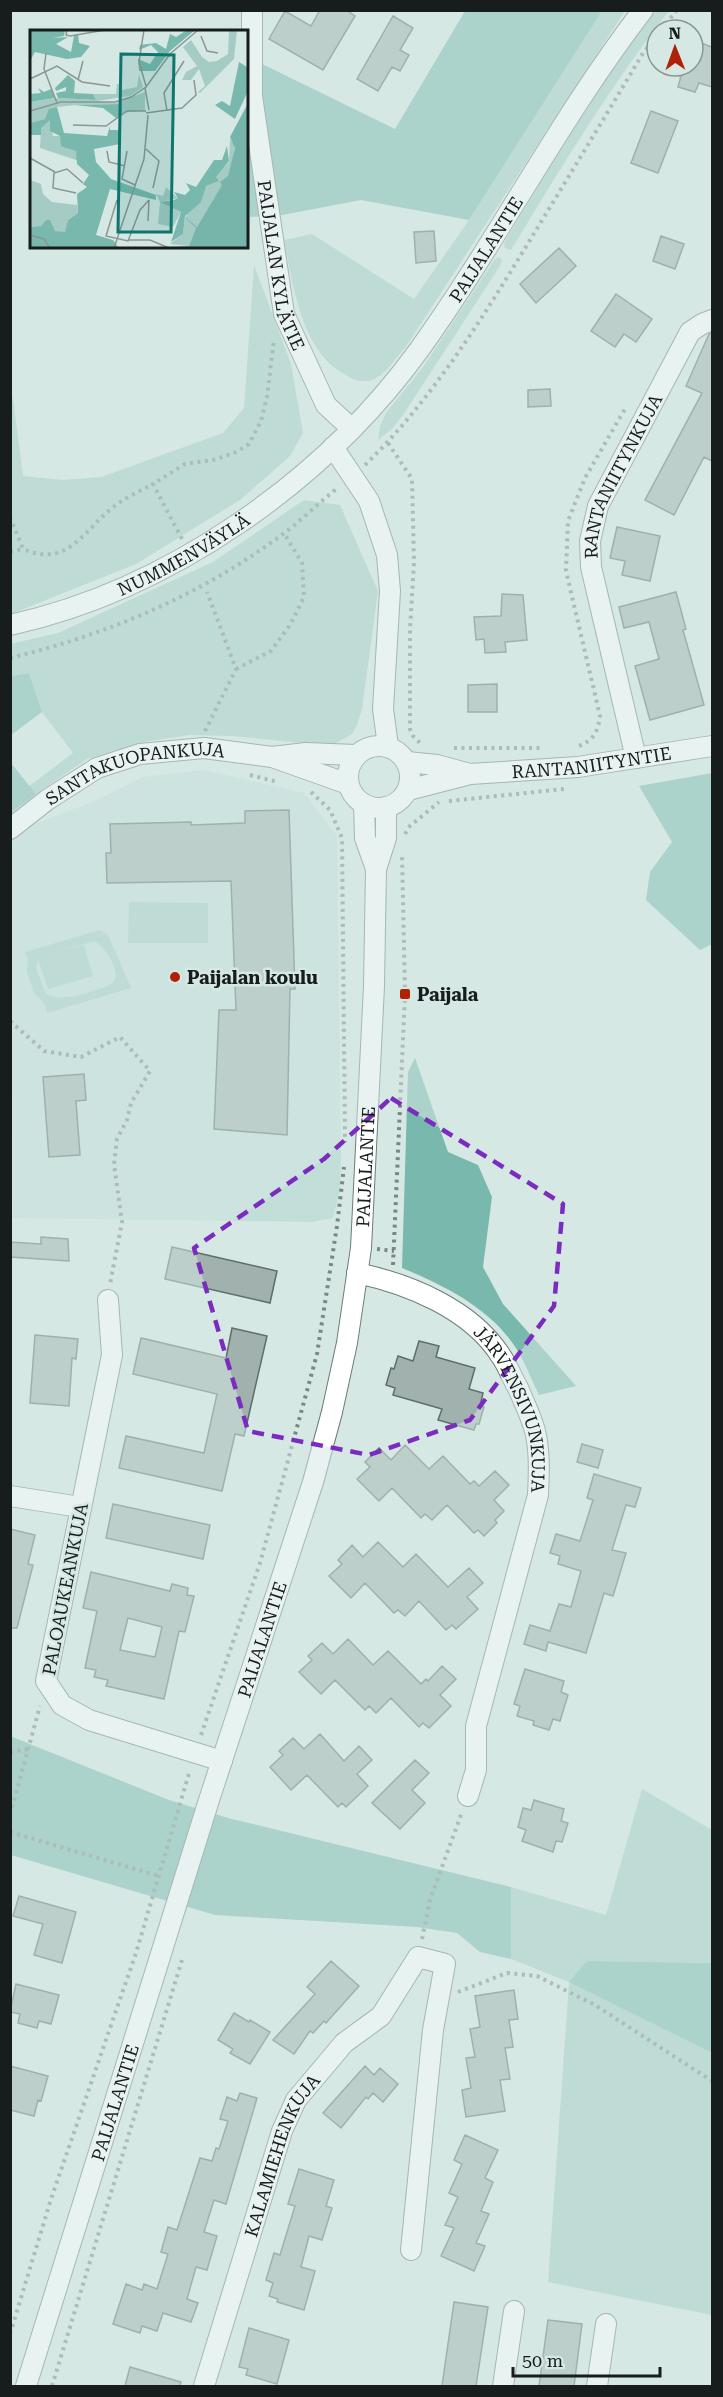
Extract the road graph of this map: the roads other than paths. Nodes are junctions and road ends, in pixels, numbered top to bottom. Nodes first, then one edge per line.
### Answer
1 (252, 10) edge
2 (642, 10) edge
3 (712, 320) edge
4 (352, 429) junction
5 (333, 447) junction
6 (10, 625) edge
7 (383, 709) junction
8 (388, 746) junction
9 (712, 746) edge
10 (362, 751) junction
11 (272, 757) junction
12 (636, 758) junction
13 (407, 762) junction
14 (438, 774) junction
15 (348, 784) junction
16 (408, 790) junction
17 (364, 804) junction
18 (386, 807) junction
19 (10, 829) edge
20 (376, 869) junction
21 (357, 1273) junction
22 (108, 1300) road end
23 (10, 1496) edge
24 (80, 1507) junction
25 (222, 1761) junction
26 (468, 1796) road end
27 (411, 2250) dead end
28 (514, 2311) dead end
29 (606, 2324) dead end
30 (26, 2386) edge
31 (204, 2386) edge
32 (503, 2386) edge
33 (597, 2386) edge

1 - 4 street, PAIJALAN KYLÄTIE
2 - 4 street, PAIJALANTIE
3 - 12 street, RANTANIITYNKUJA
4 - 5 street, PAIJALANTIE
5 - 6 street, NUMMENVÄYLÄ
5 - 7 street
7 - 8 street
7 - 10 street
8 - 10 street
8 - 13 street
9 - 12 street, RANTANIITYNTIE
10 - 11 street, SANTAKUOPANKUJA
10 - 15 street
11 - 15 street, SANTAKUOPANKUJA
11 - 19 street, SANTAKUOPANKUJA
12 - 14 street, RANTANIITYNTIE
13 - 14 street, RANTANIITYNTIE
13 - 16 street
14 - 16 street, RANTANIITYNTIE
15 - 17 street
16 - 18 street
17 - 18 street
17 - 20 street, PAIJALANTIE
18 - 20 street, PAIJALANTIE
20 - 21 street, PAIJALANTIE
21 - 25 street, PAIJALANTIE
21 - 26 street, JÄRVENSIVUNKUJA
22 - 24 street, PALOAUKEANKUJA
23 - 24 street
24 - 25 street, PALOAUKEANKUJA
25 - 30 street, PAIJALANTIE
27 - 31 street, KALAMIEHENKUJA
28 - 32 street
29 - 33 street

